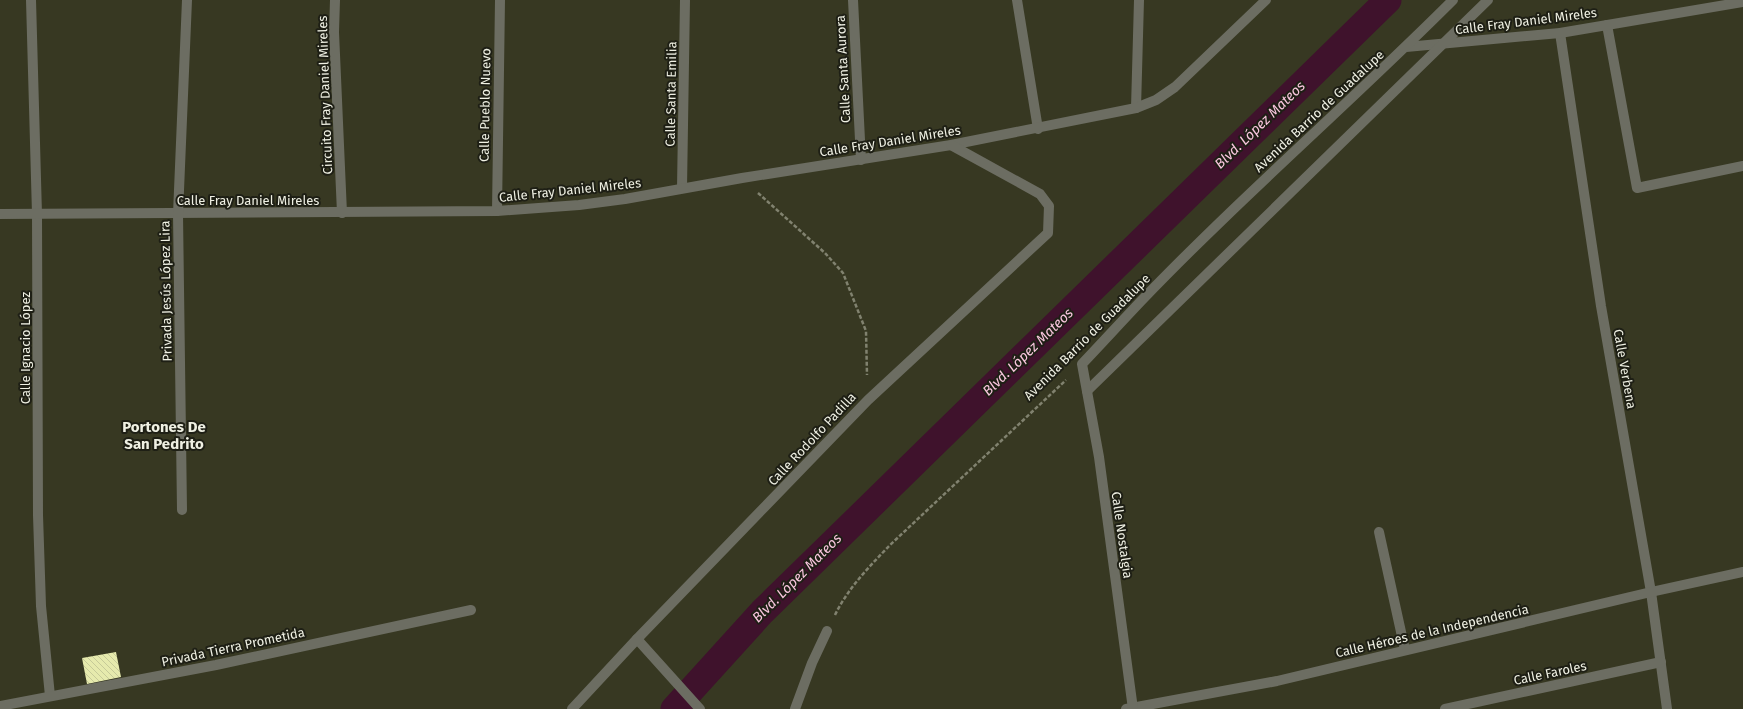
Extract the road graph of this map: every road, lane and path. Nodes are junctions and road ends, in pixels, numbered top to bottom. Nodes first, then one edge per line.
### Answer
1 (31, 0) edge
2 (187, 0) edge
3 (335, 0) edge
4 (500, 0) edge
5 (685, 0) edge
6 (853, 0) edge
7 (1017, 0) edge
8 (1139, 0) edge
9 (1266, 0) edge
10 (1453, 0) edge
11 (1488, 0) edge
12 (1743, 2) edge
13 (1607, 25) junction
14 (1560, 33) junction
15 (1444, 43) junction
16 (1406, 47) junction
17 (1136, 108) junction
18 (1038, 129) junction
19 (952, 145) junction
20 (861, 160) junction
21 (1743, 166) edge
22 (742, 178) junction
23 (682, 188) junction
24 (497, 211) junction
25 (342, 213) junction
26 (0, 214) edge
27 (37, 214) junction
28 (178, 214) junction
29 (1082, 364) junction
30 (1087, 391) junction
31 (868, 400) junction
32 (182, 510) dead end
33 (1379, 532) dead end
34 (1743, 572) edge
35 (1651, 592) junction
36 (470, 610) dead end
37 (827, 631) joint
38 (638, 639) junction
39 (1405, 650) junction
40 (1661, 662) junction
41 (50, 696) junction
42 (0, 706) edge
43 (1131, 708) edge
44 (572, 709) edge
45 (700, 709) edge
46 (795, 709) edge
47 (1445, 709) edge
48 (1667, 709) edge

1 - 27 street, Calle Ignacio López
2 - 28 street, Privada Jesús López Lira
3 - 25 street, Circuito Fray Daniel Mireles
4 - 24 street, Calle Pueblo Nuevo
5 - 23 street, Calle Santa Emilia
6 - 20 street, Calle Santa Aurora
7 - 18 street
8 - 17 street
9 - 17 street
10 - 16 street, Avenida Barrio de Guadalupe
11 - 15 street
12 - 13 street, Calle Fray Daniel Mireles
13 - 14 street, Calle Fray Daniel Mireles
13 - 21 street
14 - 15 street, Calle Fray Daniel Mireles
14 - 35 street, Calle Verbena
15 - 16 street, Calle Fray Daniel Mireles
15 - 30 street
16 - 29 street, Avenida Barrio de Guadalupe
17 - 18 street, Calle Fray Daniel Mireles
18 - 19 street, Calle Fray Daniel Mireles
19 - 20 street, Calle Fray Daniel Mireles
19 - 31 street
20 - 22 street, Calle Fray Daniel Mireles
22 - 23 street, Calle Fray Daniel Mireles
22 - 31 path, Calle Rodolfo Padilla
23 - 24 street, Calle Fray Daniel Mireles
24 - 25 street, Calle Fray Daniel Mireles
25 - 28 street, Calle Fray Daniel Mireles
26 - 27 street, Calle Fray Daniel Mireles
27 - 28 street, Calle Fray Daniel Mireles
27 - 41 street, Calle Ignacio López
28 - 32 street, Privada Jesús López Lira
29 - 30 street, Calle Nostalgia
29 - 37 path, Avenida Barrio de Guadalupe
30 - 43 street, Calle Nostalgia
31 - 38 street, Calle Rodolfo Padilla
33 - 39 street
34 - 35 street, Calle Héroes de la Independencia
35 - 39 street, Calle Héroes de la Independencia
35 - 40 street, Calle Verbena
36 - 41 street, Privada Tierra Prometida
37 - 46 street
38 - 44 street, Calle Rodolfo Padilla
38 - 45 street
39 - 43 street, Calle Héroes de la Independencia
40 - 47 street, Calle Faroles
40 - 48 street, Calle Verbena
41 - 42 street, Privada Tierra Prometida

